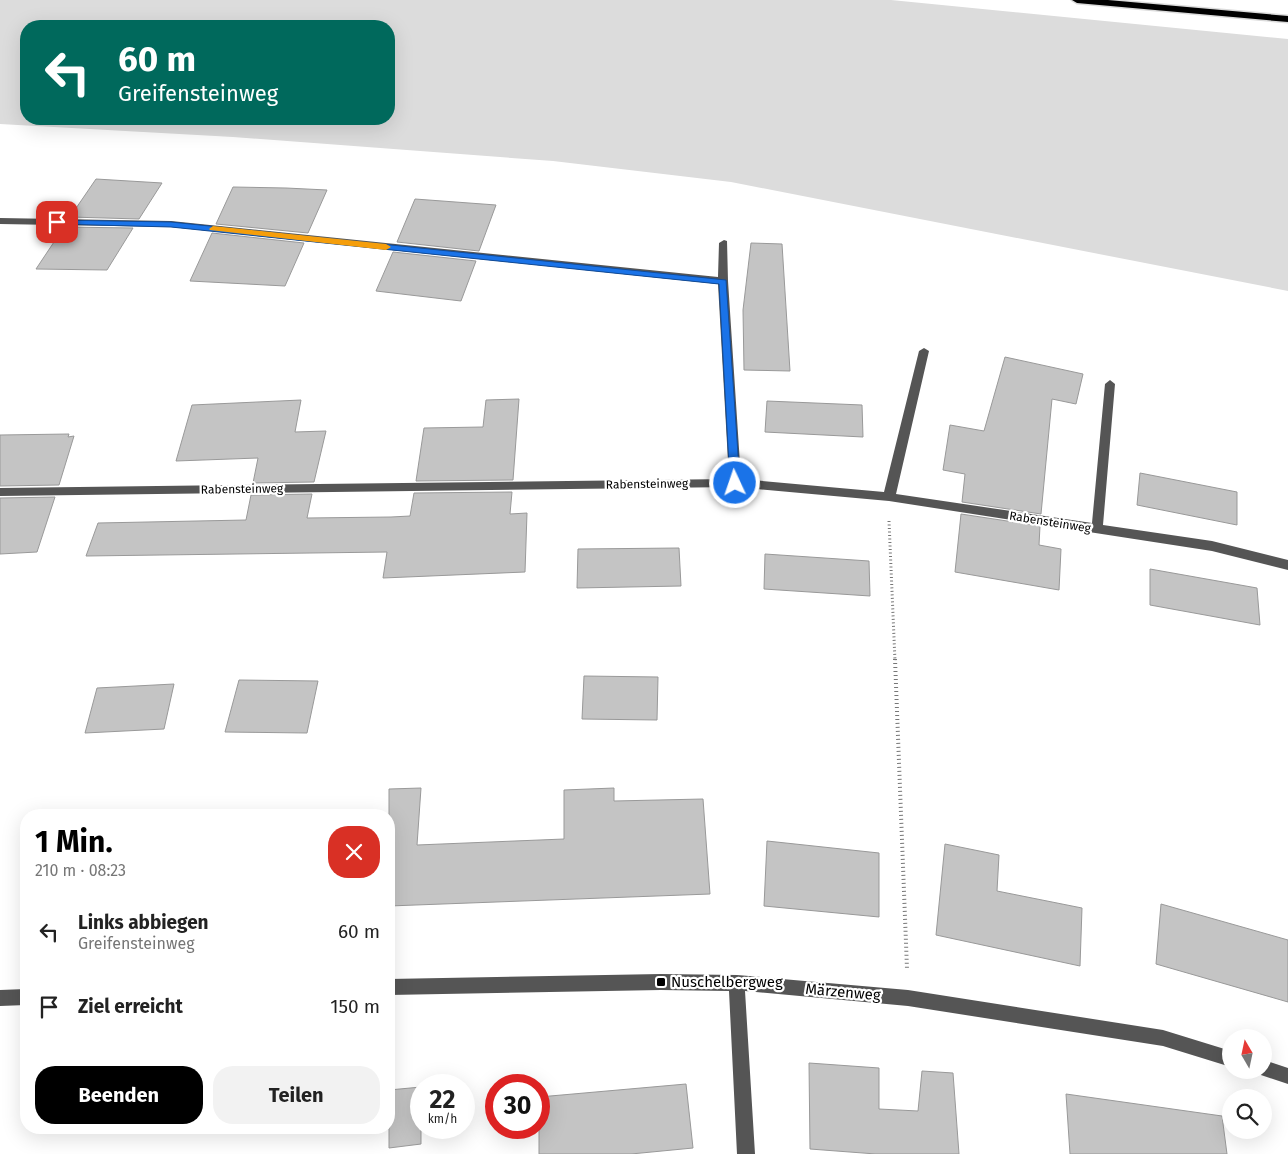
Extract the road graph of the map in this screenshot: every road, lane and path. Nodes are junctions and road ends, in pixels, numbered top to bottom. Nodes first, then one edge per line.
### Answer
1 (1077, 0) edge
2 (1288, 20) edge
3 (0, 221) edge
4 (724, 243) dead end
5 (723, 282) junction
6 (924, 352) dead end
7 (1110, 384) dead end
8 (735, 483) junction
9 (0, 492) edge
10 (888, 497) junction
11 (1097, 530) junction
12 (1288, 565) edge
13 (738, 983) junction
14 (395, 987) edge
15 (20, 997) edge
16 (0, 998) edge
17 (908, 998) junction
18 (1222, 1056) edge
19 (1272, 1071) edge
20 (1288, 1076) edge
21 (746, 1154) edge

1 - 2 highway
3 - 5 street
4 - 5 street
5 - 8 street
6 - 10 street
7 - 11 street
8 - 9 street, Rabensteinweg
8 - 10 street, Rabensteinweg
10 - 11 street, Rabensteinweg
10 - 17 path
11 - 12 street, Rabensteinweg
13 - 14 street, Märzenweg
13 - 17 street, Märzenweg
13 - 21 street
15 - 16 street
17 - 18 street, Märzenweg
19 - 20 street

